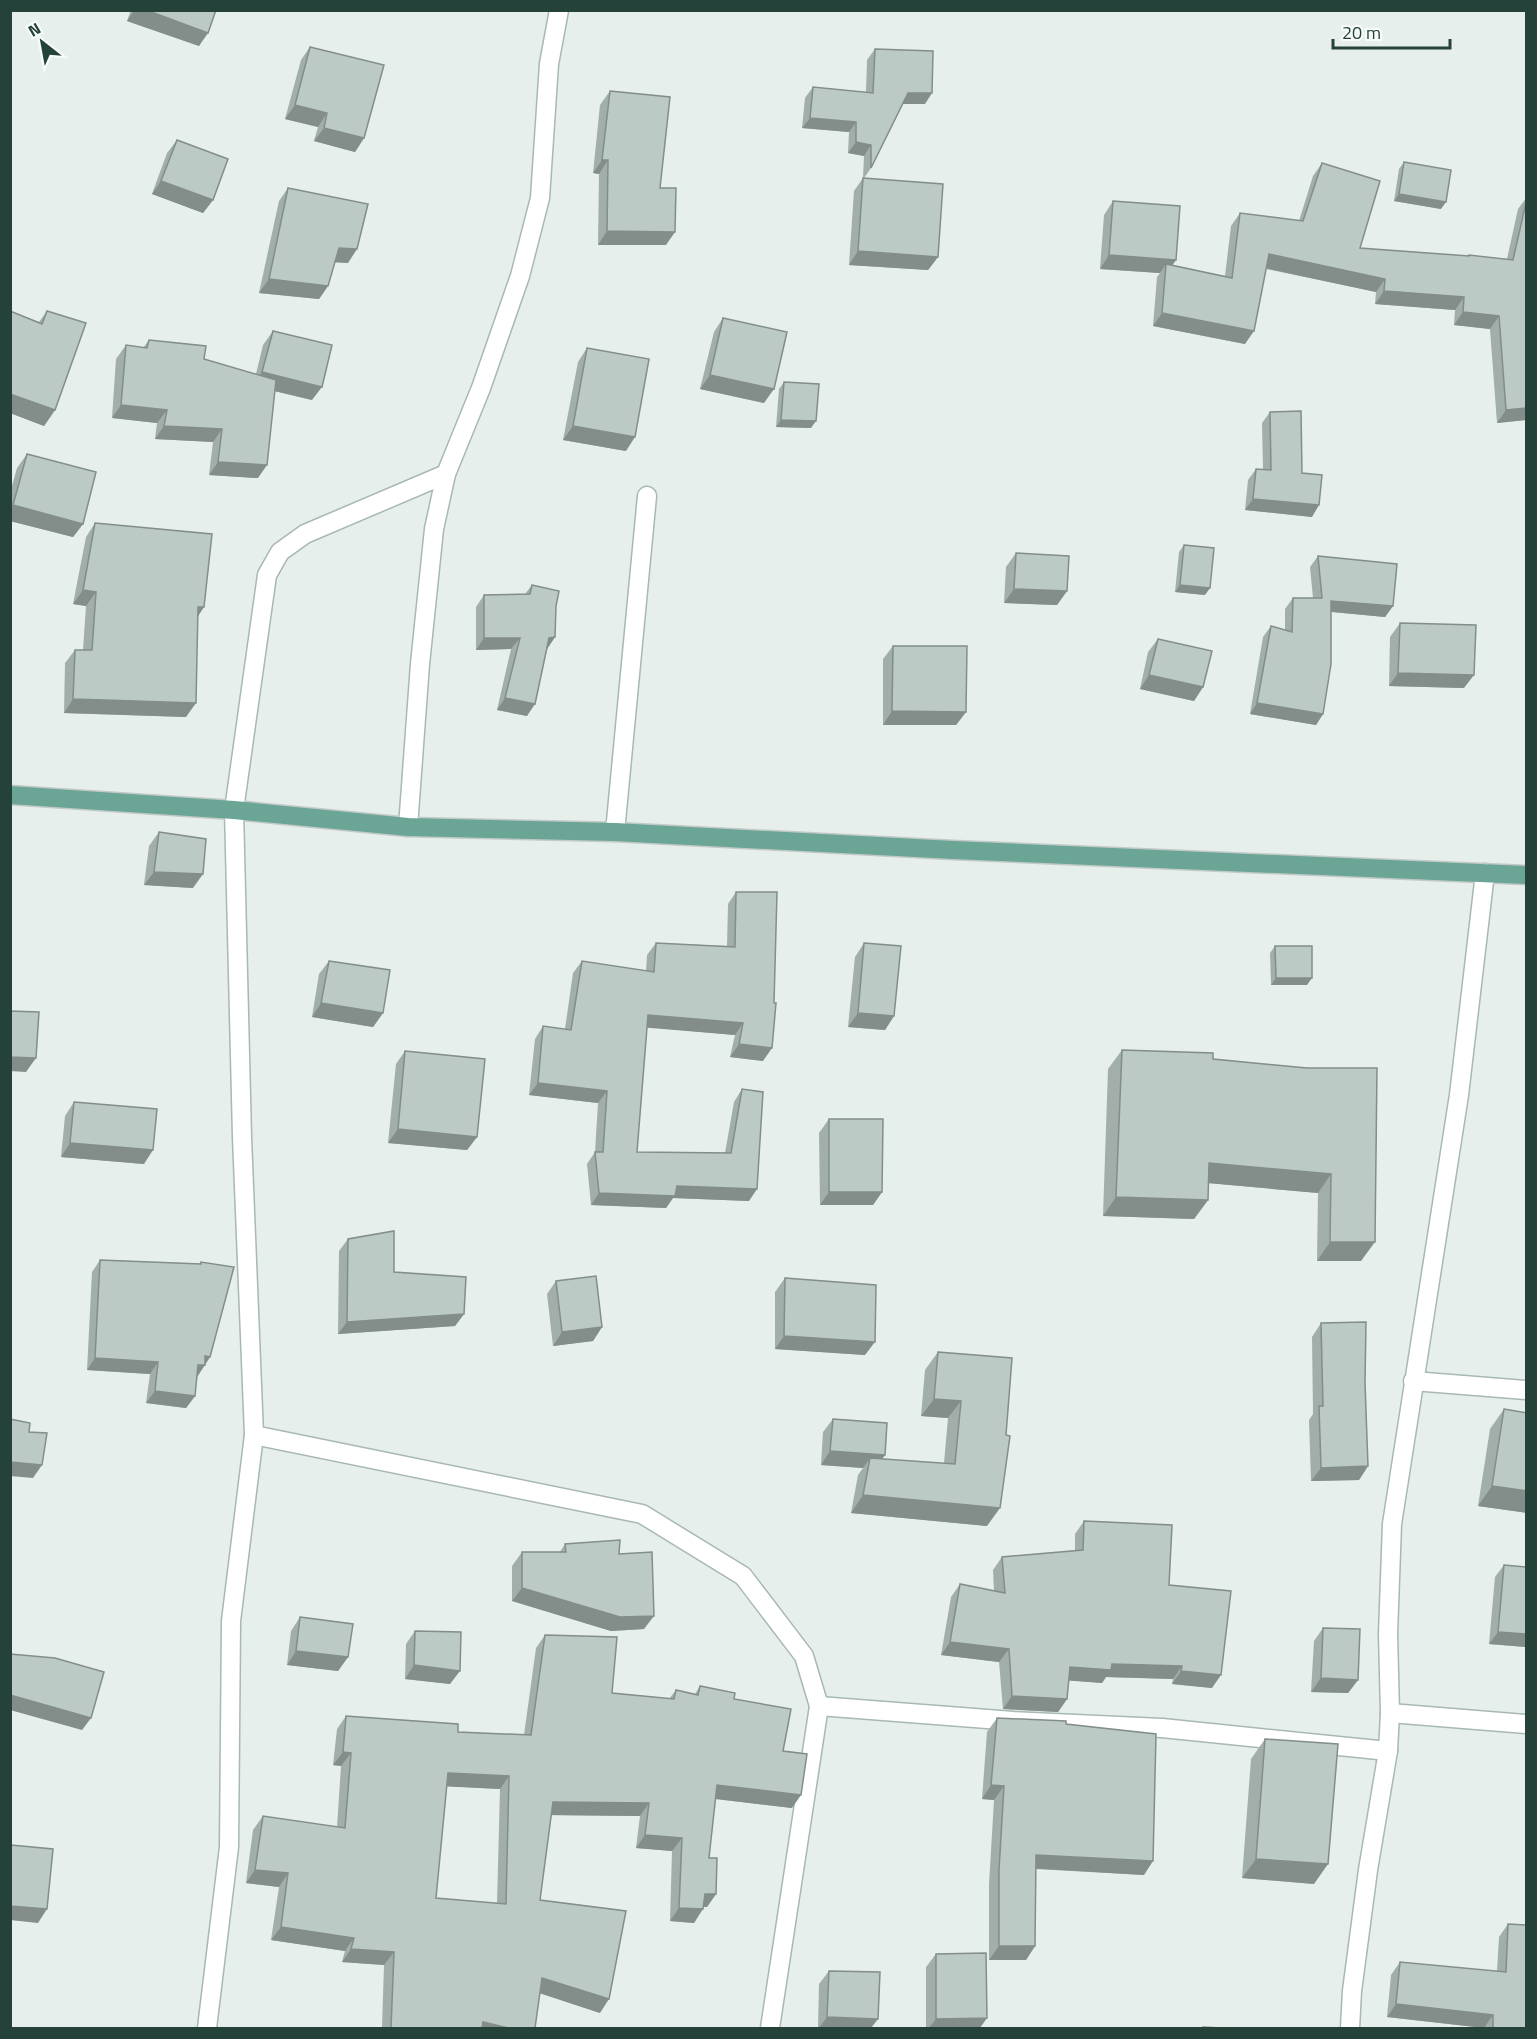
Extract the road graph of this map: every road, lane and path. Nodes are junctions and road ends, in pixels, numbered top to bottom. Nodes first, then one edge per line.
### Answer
1 (559, 10) edge
2 (446, 474) junction
3 (647, 496) dead end
4 (10, 795) edge
5 (234, 810) junction
6 (408, 827) junction
7 (615, 832) junction
8 (1485, 873) junction
9 (1527, 875) edge
10 (1413, 1381) junction
11 (1527, 1390) edge
12 (254, 1435) junction
13 (819, 1706) junction
14 (1390, 1713) junction
15 (1527, 1724) edge
16 (1388, 1751) junction
17 (207, 2028) edge
18 (770, 2028) edge
19 (1350, 2028) edge

1 - 2 street
2 - 5 street
2 - 6 street
3 - 7 street
4 - 5 main road
5 - 6 main road
5 - 12 street
6 - 7 main road
7 - 8 main road
8 - 9 main road
8 - 10 street
10 - 11 street
10 - 14 street
12 - 13 street
12 - 17 street
13 - 16 street
13 - 18 street
14 - 15 street
14 - 16 street
16 - 19 street

